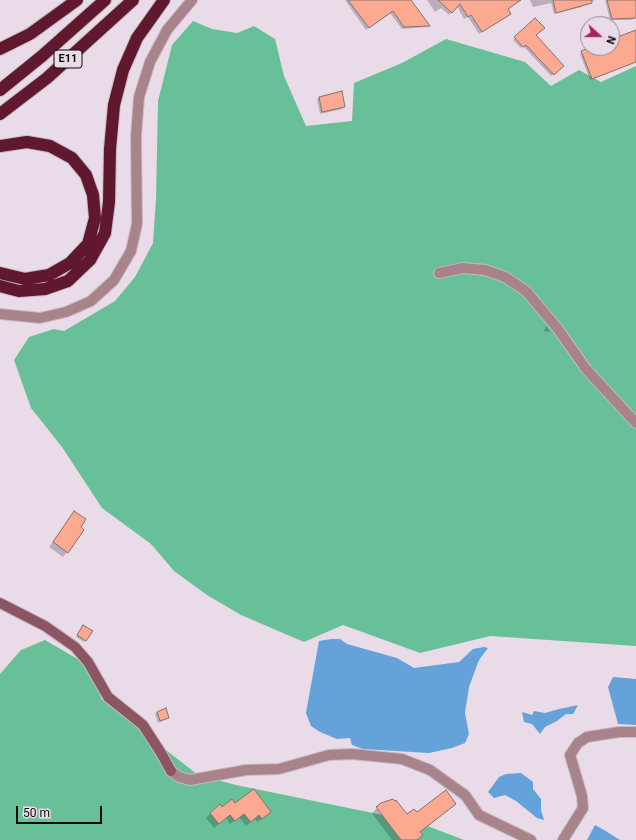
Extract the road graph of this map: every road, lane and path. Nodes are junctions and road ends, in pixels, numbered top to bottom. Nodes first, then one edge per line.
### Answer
1 (77, 0) edge
2 (105, 0) edge
3 (133, 0) edge
4 (164, 0) edge
5 (192, 0) edge
6 (0, 49) edge
7 (0, 90) edge
8 (0, 114) edge
9 (0, 146) edge
10 (0, 273) edge
11 (439, 273) dead end
12 (0, 286) edge
13 (0, 314) edge
14 (636, 423) edge
15 (0, 603) edge
16 (636, 732) edge
17 (531, 840) edge
18 (563, 840) edge

1 - 6 highway
2 - 7 highway, E11
3 - 8 highway, E11
4 - 12 highway
5 - 13 street
9 - 10 highway
11 - 14 street
15 - 17 street
16 - 18 street

